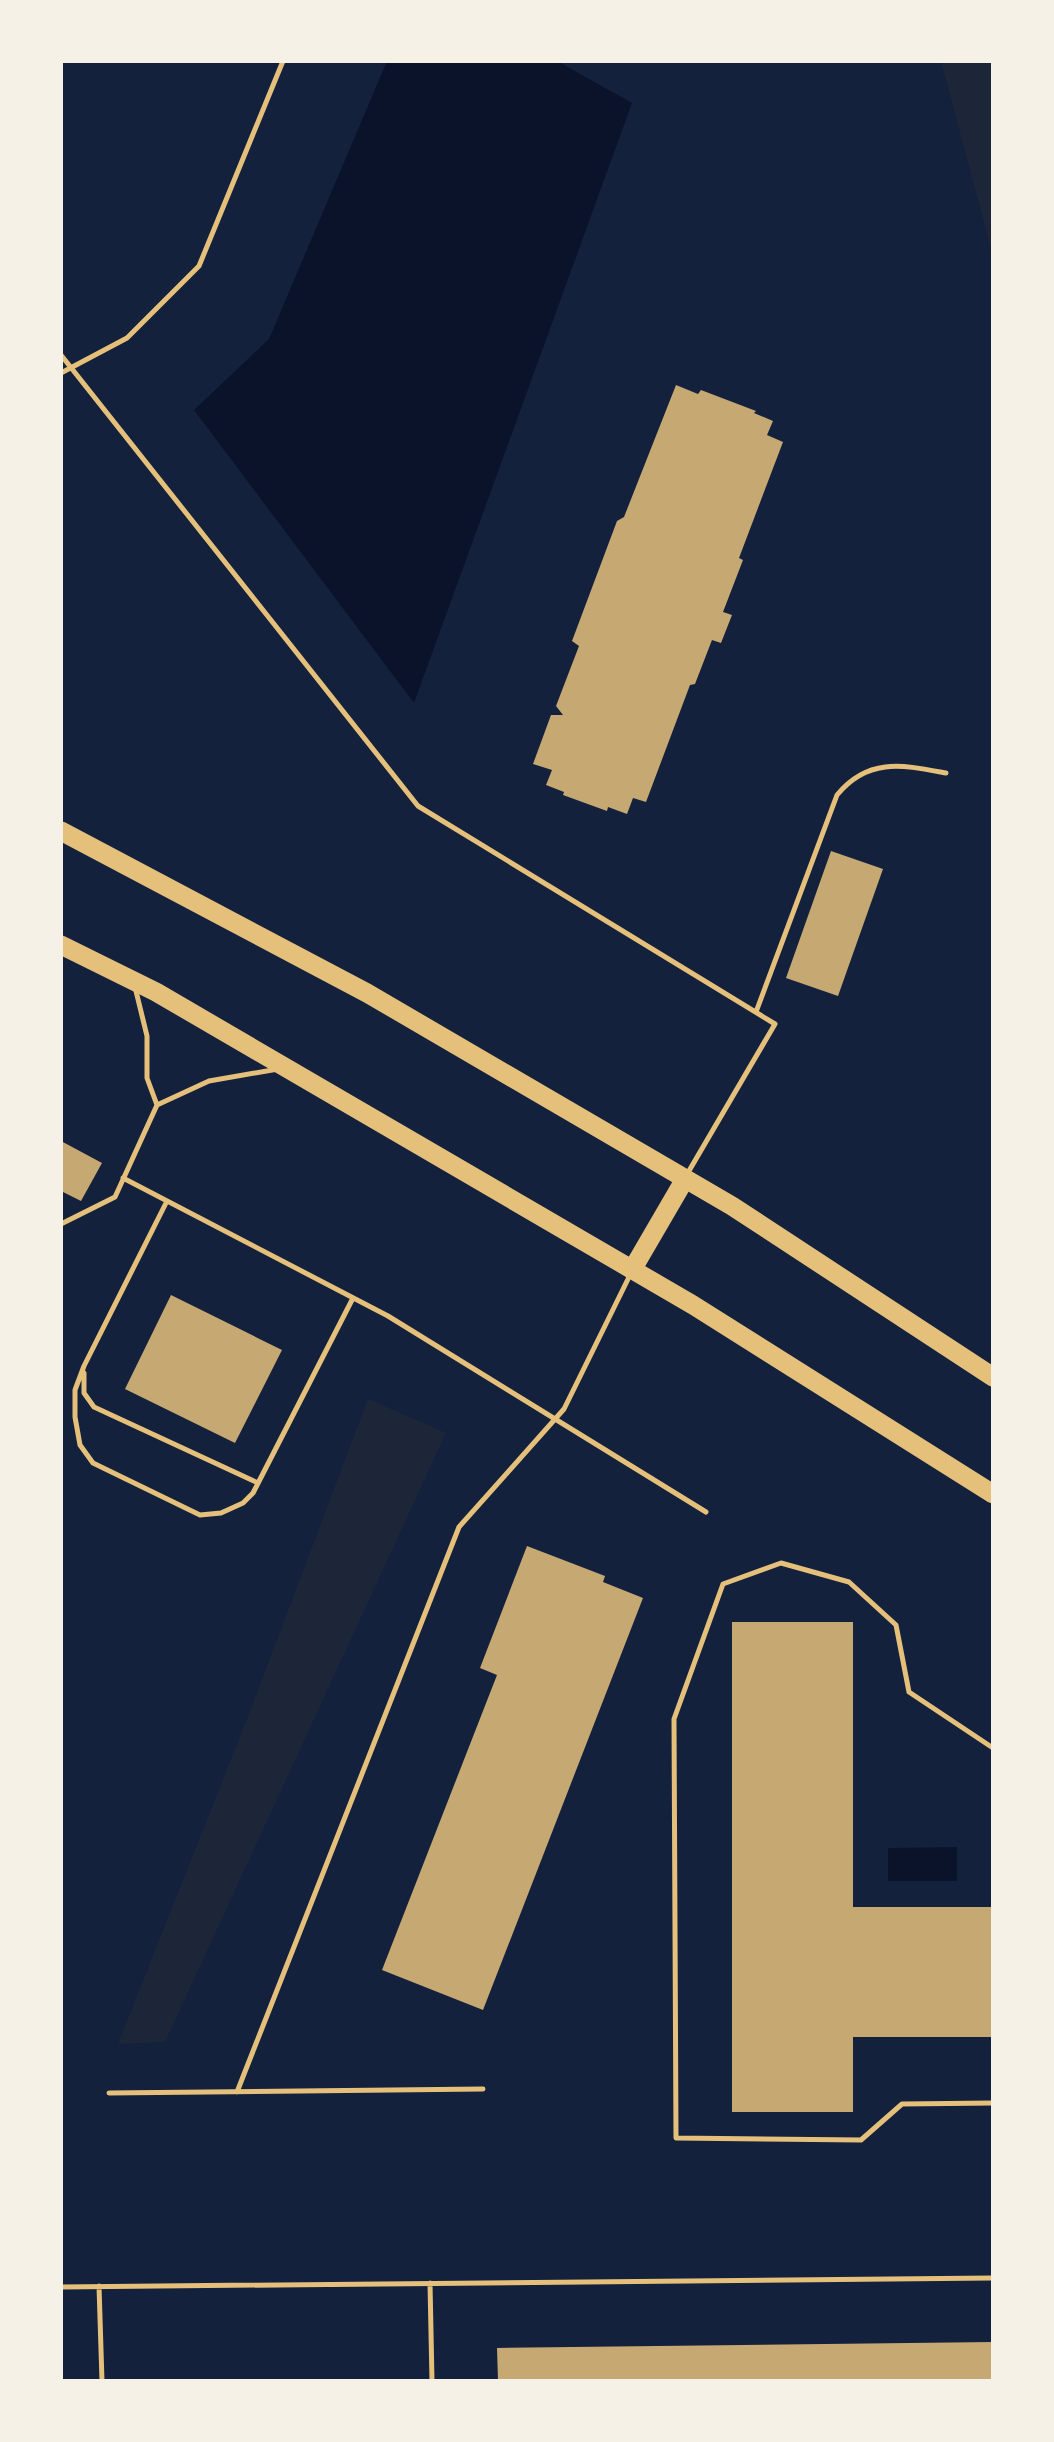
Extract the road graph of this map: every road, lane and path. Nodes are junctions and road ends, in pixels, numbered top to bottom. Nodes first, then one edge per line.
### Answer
1 (283, 61) edge
2 (61, 355) edge
3 (71, 366) junction
4 (61, 373) edge
5 (946, 772) dead end
6 (61, 831) edge
7 (61, 945) edge
8 (133, 981) junction
9 (756, 1012) junction
10 (286, 1068) junction
11 (157, 1105) junction
12 (123, 1178) junction
13 (685, 1179) junction
14 (167, 1201) junction
15 (61, 1224) edge
16 (632, 1270) junction
17 (353, 1298) junction
18 (84, 1366) junction
19 (993, 1377) edge
20 (556, 1419) junction
21 (258, 1483) junction
22 (993, 1494) edge
23 (706, 1512) dead end
24 (993, 1748) edge
25 (483, 2089) dead end
26 (237, 2092) junction
27 (109, 2093) dead end
28 (993, 2103) edge
29 (992, 2278) edge
30 (430, 2283) junction
31 (99, 2286) junction
32 (61, 2287) edge
33 (102, 2381) edge
34 (432, 2381) edge

1 - 3 lane
2 - 3 lane
3 - 4 lane
3 - 9 lane
5 - 9 lane
6 - 13 highway
7 - 8 highway
8 - 10 highway
8 - 11 lane
9 - 13 lane
10 - 11 lane
10 - 16 highway
11 - 12 lane
12 - 14 lane
12 - 15 lane
13 - 16 highway
13 - 19 highway
14 - 17 lane
14 - 18 lane
16 - 20 lane
16 - 22 highway
17 - 20 lane
17 - 21 lane
18 - 21 lane
18 - 21 lane
20 - 23 lane
20 - 26 lane
24 - 28 lane
25 - 26 lane
26 - 27 lane
29 - 30 lane
30 - 31 lane
30 - 34 lane
31 - 32 lane
31 - 33 lane

